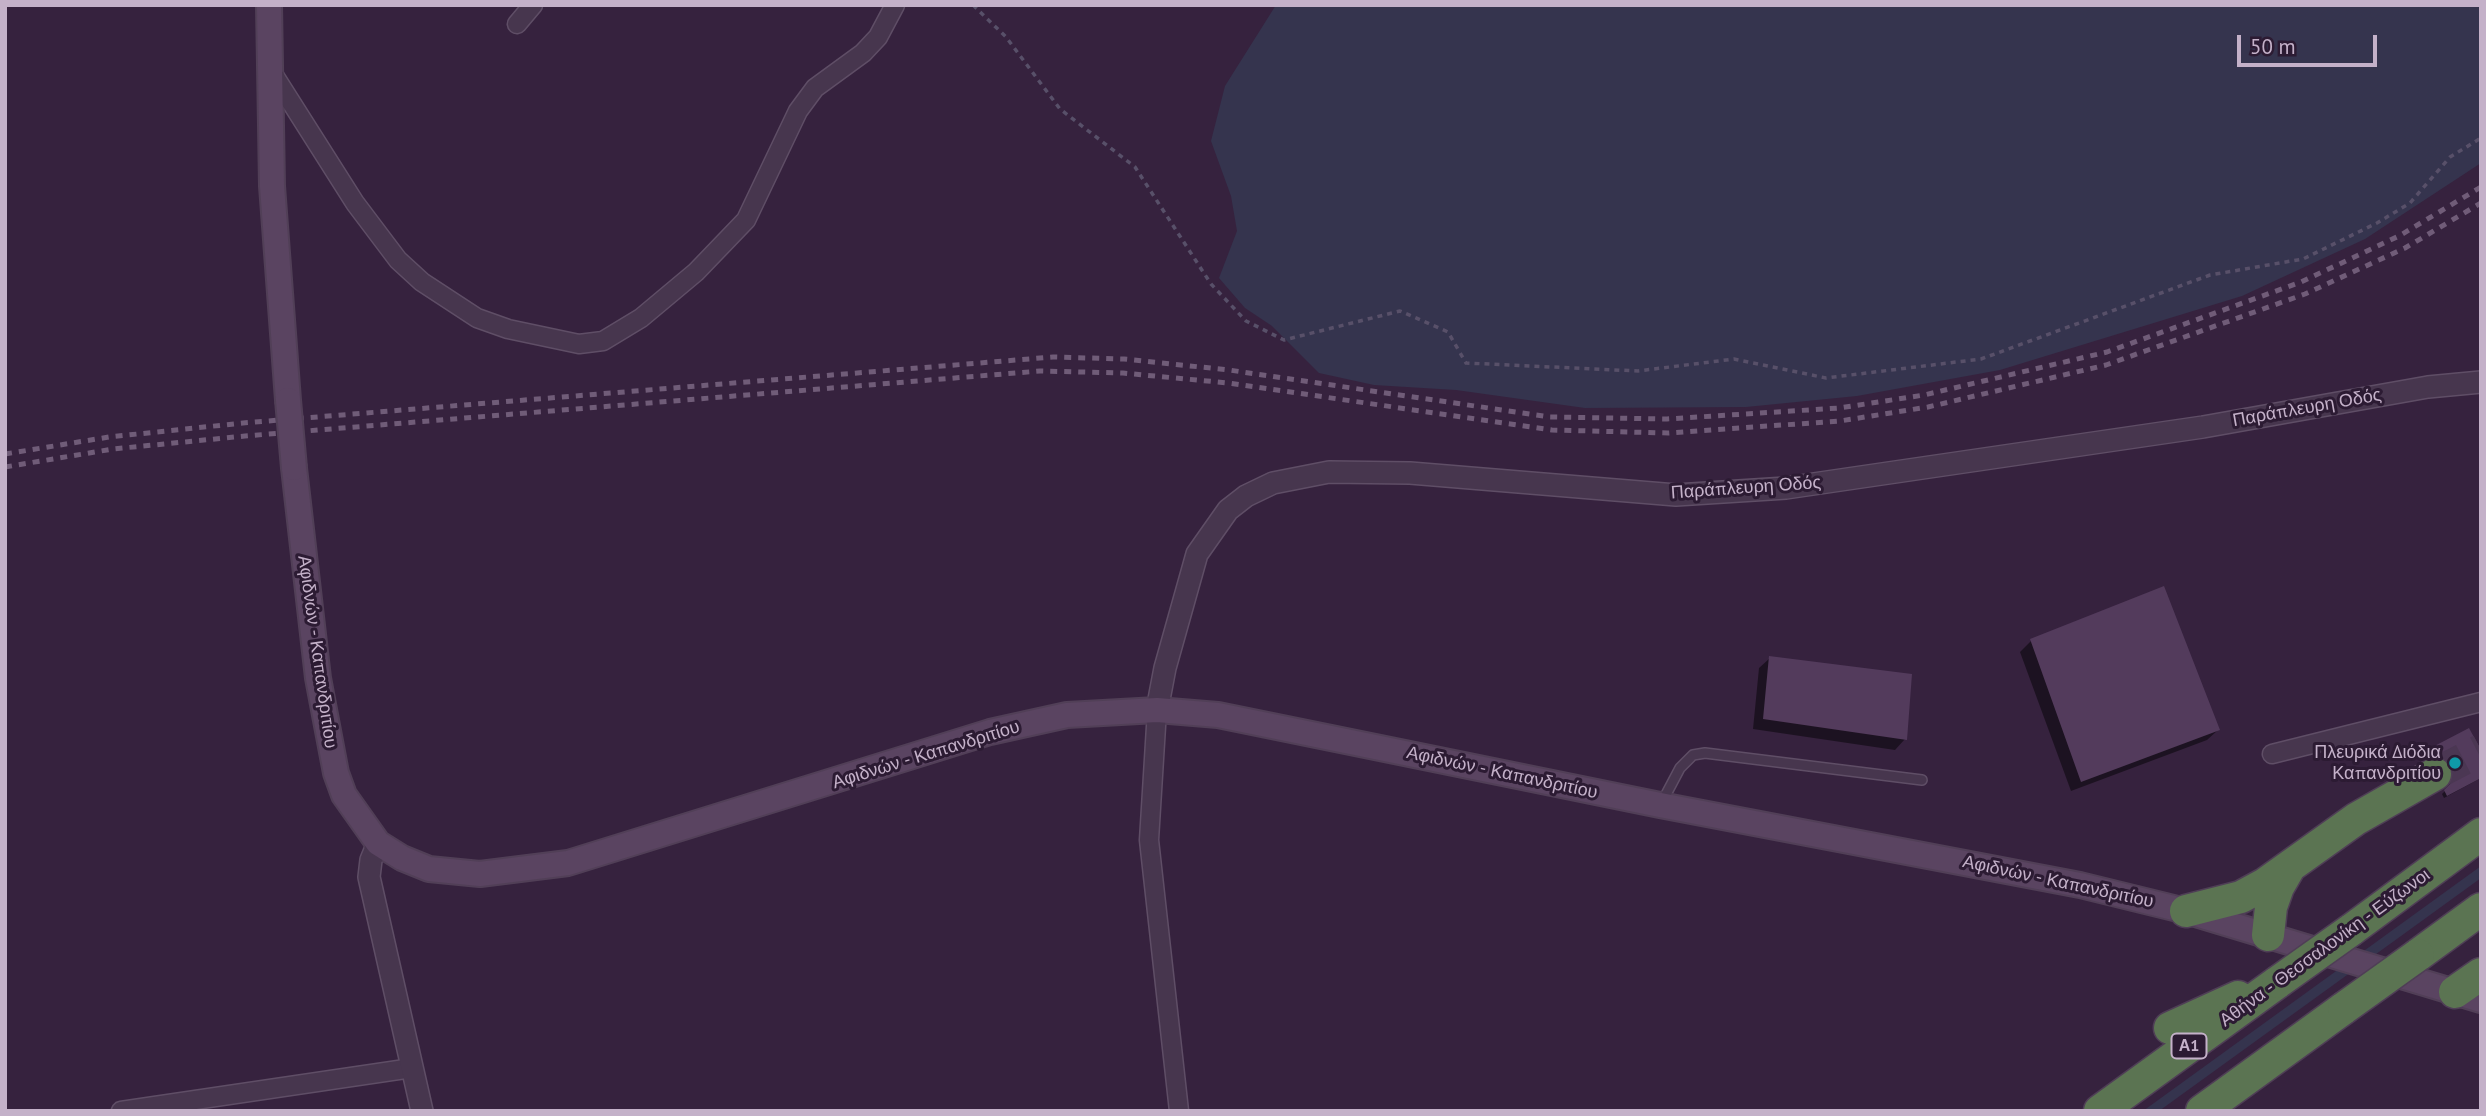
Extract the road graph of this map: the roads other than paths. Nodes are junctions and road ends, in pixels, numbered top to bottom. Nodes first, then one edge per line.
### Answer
1 (269, 5) edge
2 (533, 5) edge
3 (895, 5) edge
4 (517, 24) dead end
5 (268, 64) junction
6 (2481, 382) edge
7 (2481, 702) edge
8 (1157, 710) junction
9 (2272, 754) dead end
10 (2435, 774) tunnel mouth
11 (1922, 780) dead end
12 (1660, 805) junction
13 (2481, 834) edge
14 (378, 843) junction
15 (2289, 868) junction
16 (2481, 909) edge
17 (2186, 911) junction
18 (2268, 935) junction
19 (2481, 974) edge
20 (2278, 982) junction
21 (2468, 996) edge
22 (2340, 1011) junction
23 (2170, 1028) dead end
24 (2300, 1062) dead end
25 (412, 1068) junction
26 (121, 1111) edge
27 (422, 1111) edge
28 (1179, 1111) edge
29 (2100, 1111) edge
30 (2202, 1111) edge

1 - 5 main road, Αφιδνών - Καπανδριτίου
2 - 4 street
3 - 5 street
5 - 14 main road, Αφιδνών - Καπανδριτίου, bridge
6 - 8 street, Παράπλευρη Οδός
7 - 9 street
8 - 12 main road, Αφιδνών - Καπανδριτίου
8 - 14 main road, Αφιδνών - Καπανδριτίου
8 - 28 street
10 - 15 highway
11 - 12 lane
12 - 17 main road, Αφιδνών - Καπανδριτίου
13 - 20 highway, Αθήνα - Θεσσαλονίκη - Εύζωνοι / Α1, bridge
14 - 25 street
15 - 17 highway
15 - 18 highway
16 - 22 highway, bridge
17 - 18 main road, Αφιδνών - Καπανδριτίου
18 - 21 main road, Αφιδνών - Καπανδριτίου
19 - 21 highway
20 - 23 highway
20 - 29 highway, Αθήνα - Θεσσαλονίκη - Εύζωνοι / Α1
22 - 24 highway
22 - 30 highway
25 - 26 street
25 - 27 street

